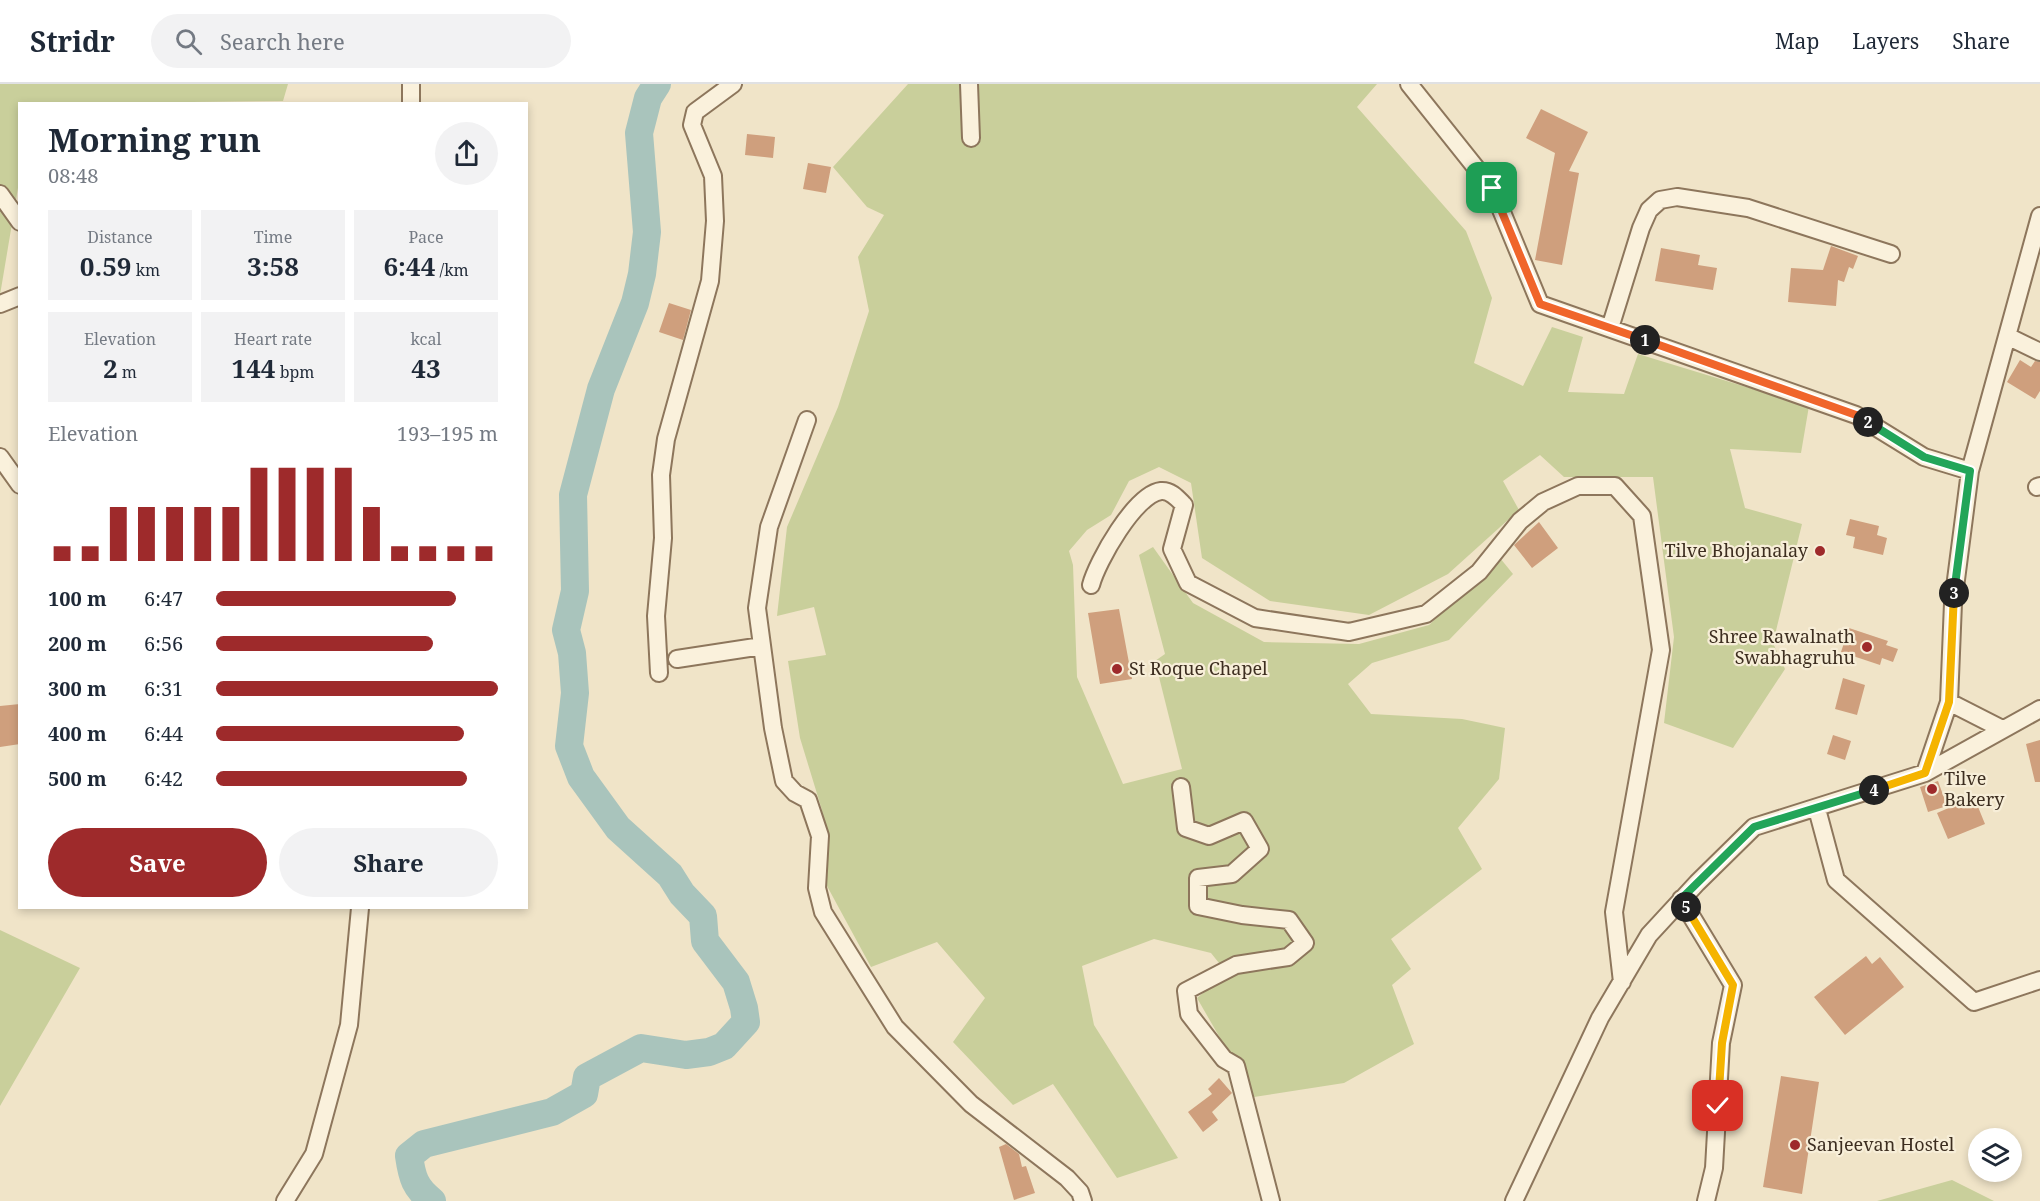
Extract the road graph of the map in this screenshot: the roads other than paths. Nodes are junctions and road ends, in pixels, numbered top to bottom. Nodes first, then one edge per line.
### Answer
1 (411, 84) edge
2 (733, 84) edge
3 (969, 84) edge
4 (1409, 84) edge
5 (411, 102) edge
6 (971, 138) dead end
7 (0, 194) edge
8 (2040, 216) edge
9 (18, 219) edge
10 (1890, 254) dead end
11 (18, 297) edge
12 (0, 304) edge
13 (1610, 328) junction
14 (2007, 336) junction
15 (2040, 352) edge
16 (807, 420) dead end
17 (0, 458) edge
18 (1970, 471) junction
19 (18, 482) edge
20 (1091, 585) dead end
21 (762, 646) junction
22 (677, 659) dead end
23 (659, 673) dead end
24 (1949, 702) junction
25 (2040, 709) edge
26 (2002, 729) junction
27 (1925, 773) junction
28 (1181, 787) dead end
29 (1817, 809) junction
30 (1681, 899) junction
31 (360, 909) edge
32 (2040, 980) edge
33 (1622, 982) junction
34 (285, 1201) edge
35 (1083, 1201) edge
36 (1271, 1201) edge
37 (1514, 1201) edge
38 (1706, 1201) edge

1 - 5 street
2 - 23 street
3 - 6 street
4 - 13 street
7 - 9 street
8 - 14 street
10 - 13 street
11 - 12 street
13 - 18 street
14 - 15 street
14 - 18 street
16 - 21 street
17 - 19 street
18 - 24 street
20 - 33 street
21 - 22 street
21 - 35 street
24 - 26 street
24 - 27 street
25 - 26 street
26 - 27 street
27 - 29 street
28 - 36 street
29 - 30 street
29 - 32 street
30 - 33 street
30 - 38 street
31 - 34 street
33 - 37 street

